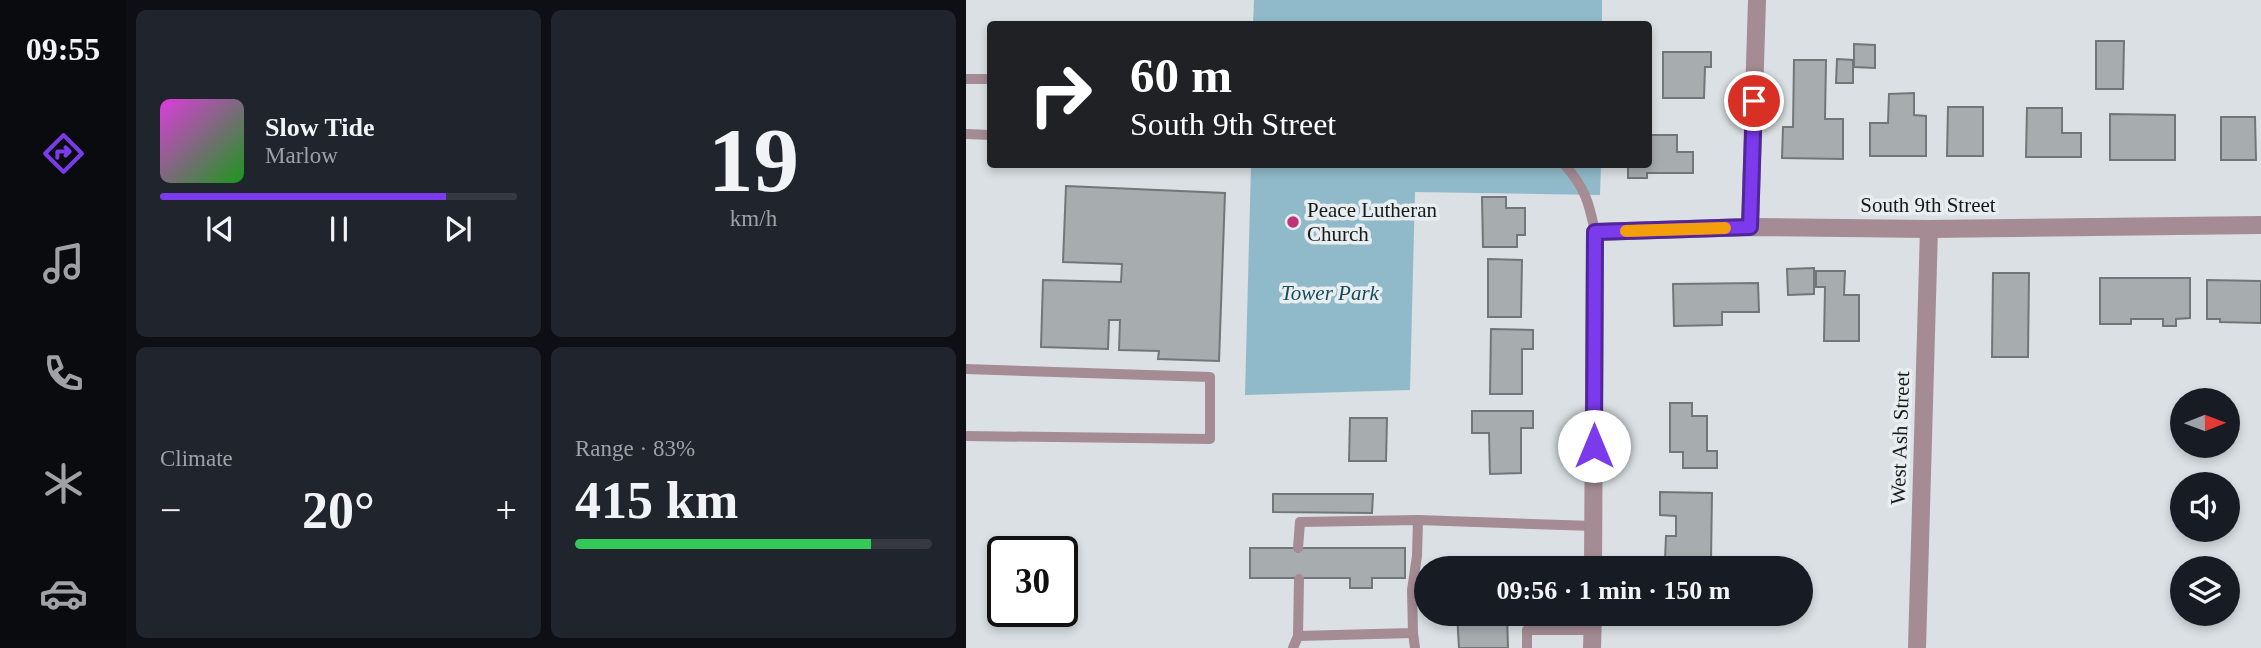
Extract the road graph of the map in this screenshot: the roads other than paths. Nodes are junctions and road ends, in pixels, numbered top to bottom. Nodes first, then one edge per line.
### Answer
1 (1757, 0) edge
2 (966, 79) edge
3 (987, 79) edge
4 (966, 134) edge
5 (987, 135) edge
6 (1568, 168) edge
7 (2261, 225) edge
8 (1750, 227) junction
9 (1929, 229) junction
10 (1595, 232) junction
11 (966, 369) edge
12 (966, 436) edge
13 (1418, 520) junction
14 (1593, 526) junction
15 (1298, 548) dead end
16 (1593, 556) edge
17 (1299, 579) dead end
18 (1592, 631) edge
19 (1413, 633) junction
20 (1298, 636) junction
21 (1293, 648) edge
22 (1415, 648) edge
23 (1527, 648) edge
24 (1917, 648) edge

1 - 8 street
2 - 3 lane
4 - 5 lane
6 - 10 lane
7 - 9 street, South 9th Street
8 - 9 street, South 9th Street
8 - 10 street, South 9th Street
9 - 24 street, West Ash Street
10 - 14 street
11 - 12 lane
13 - 14 lane
13 - 15 lane
13 - 19 lane
14 - 16 street
17 - 20 lane
18 - 23 lane
19 - 20 lane
19 - 22 lane
20 - 21 lane

